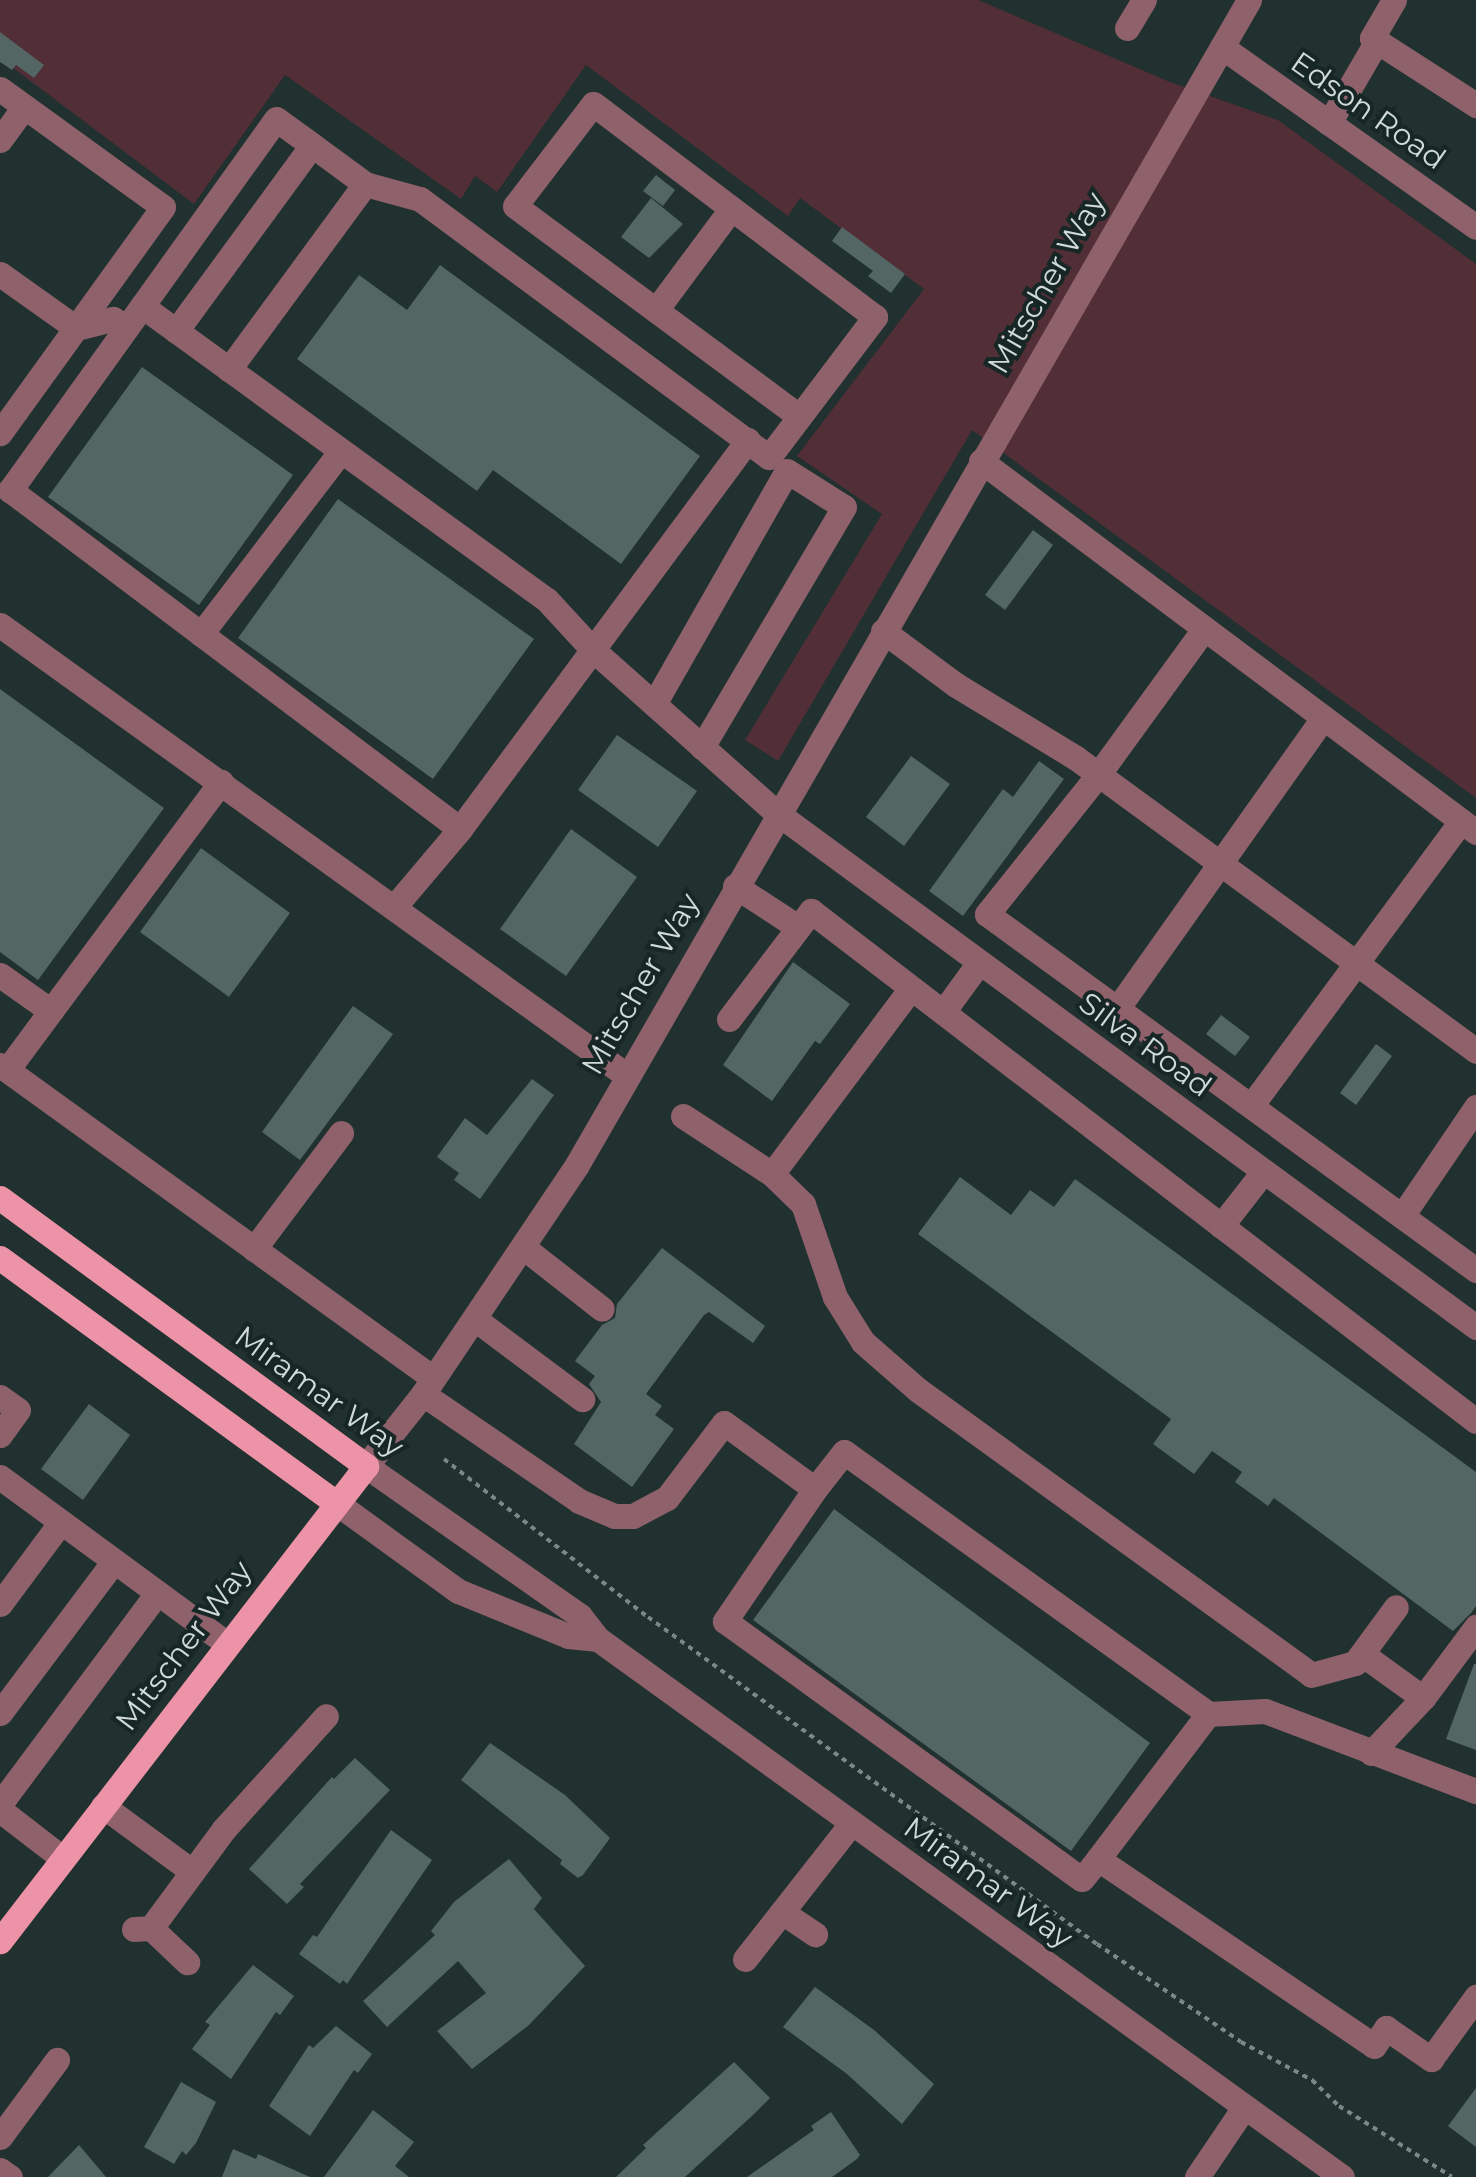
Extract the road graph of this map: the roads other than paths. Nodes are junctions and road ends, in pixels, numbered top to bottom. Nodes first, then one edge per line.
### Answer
1 (1144, 0) edge
2 (1249, 0) edge
3 (1394, 0) edge
4 (1128, 28) dead end
5 (1377, 41) junction
6 (1222, 47) junction
7 (0, 89) edge
8 (1476, 104) edge
9 (24, 106) junction
10 (1328, 123) junction
11 (0, 140) edge
12 (312, 145) junction
13 (364, 184) junction
14 (731, 209) junction
15 (1476, 227) edge
16 (0, 274) edge
17 (656, 310) junction
18 (134, 316) junction
19 (76, 328) junction
20 (176, 331) junction
21 (229, 369) junction
22 (800, 416) junction
23 (0, 433) edge
24 (748, 440) junction
25 (341, 451) junction
26 (980, 461) junction
27 (778, 464) junction
28 (0, 625) edge
29 (1204, 629) junction
30 (883, 631) junction
31 (201, 634) junction
32 (592, 649) junction
33 (654, 704) junction
34 (1322, 718) junction
35 (702, 747) junction
36 (1098, 775) junction
37 (220, 782) junction
38 (776, 813) junction
39 (1469, 826) edge
40 (460, 829) junction
41 (1220, 864) junction
42 (735, 886) junction
43 (396, 906) junction
44 (798, 927) junction
45 (978, 964) junction
46 (1357, 966) junction
47 (0, 975) edge
48 (911, 988) junction
49 (1117, 1008) junction
50 (51, 1012) junction
51 (943, 1012) junction
52 (728, 1019) dead end
53 (1476, 1051) edge
54 (4, 1068) edge
55 (626, 1076) junction
56 (1251, 1106) junction
57 (1476, 1107) edge
58 (683, 1116) dead end
59 (341, 1133) dead end
60 (1264, 1172) junction
61 (772, 1174) junction
62 (0, 1198) edge
63 (1402, 1216) junction
64 (1222, 1226) junction
65 (524, 1247) junction
66 (254, 1249) junction
67 (0, 1258) edge
68 (1476, 1270) edge
69 (602, 1309) dead end
70 (475, 1319) junction
71 (1476, 1328) edge
72 (428, 1386) junction
73 (0, 1397) edge
74 (582, 1399) dead end
75 (1476, 1422) edge
76 (0, 1435) edge
77 (366, 1466) junction
78 (0, 1477) edge
79 (816, 1489) junction
80 (334, 1502) junction
81 (61, 1522) junction
82 (114, 1561) junction
83 (157, 1593) junction
84 (0, 1604) edge
85 (1396, 1608) dead end
86 (1476, 1628) edge
87 (598, 1639) junction
88 (226, 1643) junction
89 (1362, 1654) junction
90 (1423, 1698) junction
91 (0, 1713) edge
92 (1208, 1714) junction
93 (326, 1716) dead end
94 (1371, 1753) junction
95 (1422, 1774) junction
96 (1476, 1791) edge
97 (103, 1806) junction
98 (0, 1807) edge
99 (1476, 1811) edge
100 (851, 1824) junction
101 (62, 1858) junction
102 (1098, 1859) junction
103 (190, 1870) junction
104 (782, 1912) junction
105 (816, 1934) dead end
106 (0, 1940) edge
107 (745, 1959) dead end
108 (187, 1962) dead end
109 (1476, 1997) edge
110 (56, 2060) dead end
111 (1243, 2109) junction
112 (0, 2137) edge
113 (0, 2170) edge
114 (10, 2177) edge
115 (1197, 2177) edge
116 (1342, 2177) edge

1 - 4 street
2 - 6 street, Mitscher Way
3 - 5 street
5 - 8 street
5 - 10 street
6 - 10 street, Edson Road
6 - 26 street, Mitscher Way
7 - 9 street
9 - 11 street
9 - 19 street
10 - 15 street, Edson Road
12 - 13 street
12 - 18 street
12 - 20 street
13 - 21 street
13 - 24 street
14 - 17 street
14 - 17 street
14 - 22 street
16 - 19 street
17 - 22 street
18 - 19 street
18 - 20 street, Silva Road
18 - 31 street
19 - 23 street
20 - 21 street, Silva Road
21 - 25 street, Silva Road
22 - 27 street
24 - 27 street
24 - 32 street
25 - 31 street
25 - 32 street, Silva Road
26 - 29 street
26 - 30 street, Mitscher Way
27 - 33 street
27 - 35 street
28 - 37 street
29 - 34 street
29 - 36 street
30 - 36 street
30 - 38 street, Mitscher Way
31 - 40 street
32 - 33 street, Silva Road
32 - 40 street
33 - 35 street, Silva Road
34 - 39 street
34 - 41 street
35 - 38 street, Silva Road
36 - 41 street
36 - 49 street
37 - 43 street
37 - 50 street
38 - 42 street, Mitscher Way
38 - 45 street, Silva Road
39 - 46 street
40 - 43 street
41 - 46 street
41 - 49 street
42 - 44 street
42 - 55 street, Mitscher Way
43 - 55 street
44 - 48 street
44 - 52 street
45 - 51 street
45 - 60 street, Silva Road
46 - 53 street
46 - 56 street
47 - 50 street
48 - 51 street
48 - 61 street
49 - 56 street
50 - 54 street
51 - 64 street
54 - 66 street
55 - 65 street, Mitscher Way
56 - 63 street
57 - 63 street
58 - 61 street
59 - 66 street
60 - 64 street
60 - 71 street, Silva Road
61 - 89 street
62 - 77 main road, Miramar Way
63 - 68 street
64 - 75 street
65 - 69 street
65 - 70 street, Mitscher Way
66 - 72 street
67 - 80 main road, Miramar Way
70 - 72 street, Mitscher Way
70 - 74 street
72 - 77 street, Mitscher Way
72 - 79 street
73 - 76 street
77 - 80 main road, Mitscher Way
77 - 87 street, Miramar Way
78 - 81 street
79 - 92 street
79 - 102 street
80 - 87 street, Miramar Way
80 - 88 main road, Mitscher Way
81 - 82 street
81 - 84 street
82 - 83 street
82 - 91 street
83 - 88 street
83 - 98 street
85 - 89 street
86 - 90 street
87 - 100 street, Miramar Way
88 - 97 main road, Mitscher Way
89 - 90 street
90 - 94 street
92 - 94 street
92 - 102 street
93 - 103 street
94 - 95 street
95 - 96 street
95 - 99 street
97 - 101 main road, Mitscher Way
97 - 103 street
98 - 101 street
100 - 104 street
100 - 111 street, Miramar Way
101 - 106 main road, Mitscher Way
102 - 109 street
103 - 108 street
104 - 105 street
104 - 107 street
110 - 112 street
111 - 115 street
111 - 116 street, Miramar Way
113 - 114 street

